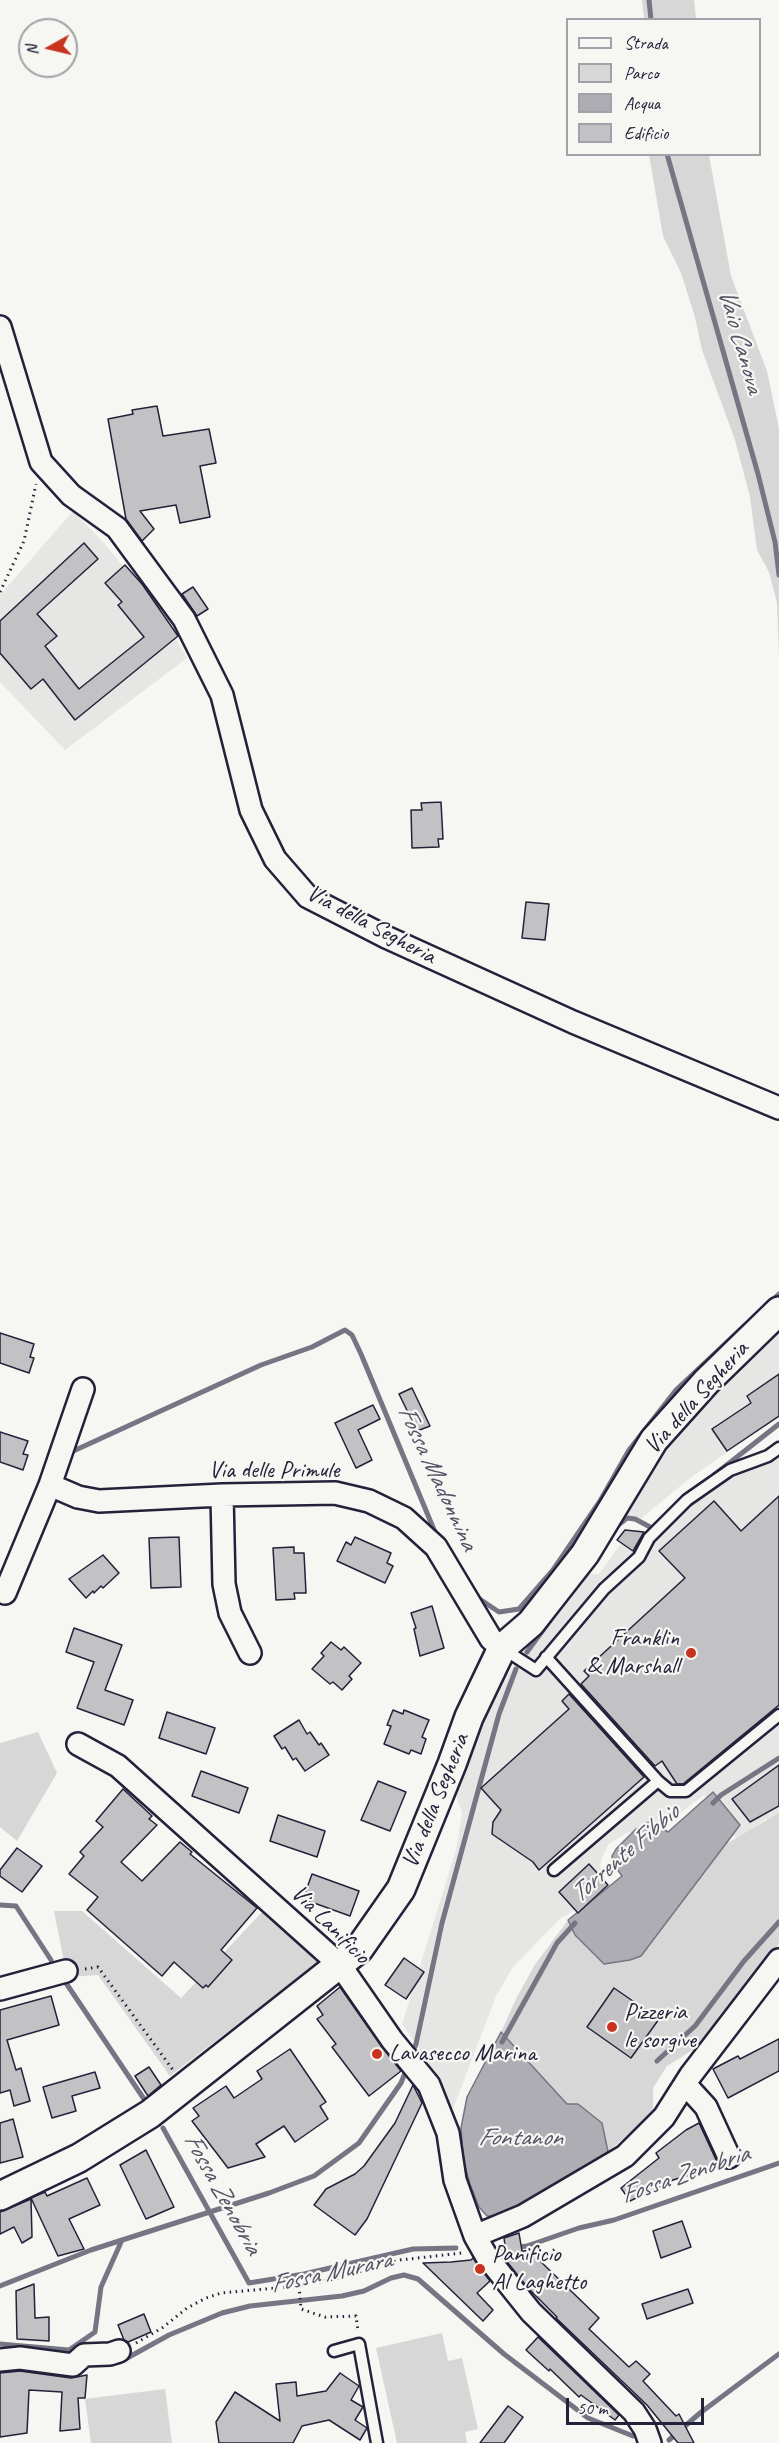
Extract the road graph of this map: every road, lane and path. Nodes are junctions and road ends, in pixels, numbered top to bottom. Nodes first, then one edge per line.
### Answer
1 (0, 327) edge
2 (41, 462) junction
3 (0, 592) edge
4 (779, 1108) edge
5 (779, 1311) edge
6 (83, 1389) dead end
7 (779, 1448) edge
8 (50, 1485) junction
9 (222, 1495) junction
10 (5, 1593) dead end
11 (502, 1648) junction
12 (250, 1653) dead end
13 (546, 1657) junction
14 (779, 1715) edge
15 (78, 1744) dead end
16 (658, 1781) junction
17 (554, 1870) dead end
18 (779, 1960) edge
19 (340, 1965) junction
20 (66, 1971) joint
21 (0, 1989) edge
22 (685, 2084) junction
23 (184, 2086) junction
24 (729, 2157) dead end
25 (0, 2196) edge
26 (478, 2241) junction
27 (299, 2286) junction
28 (359, 2344) junction
29 (119, 2351) joint
30 (334, 2351) dead end
31 (0, 2360) edge
32 (377, 2443) edge
33 (650, 2443) edge

1 - 2 street, Via della Segheria
2 - 3 path
2 - 4 street, Via della Segheria
5 - 11 street, Via della Segheria
6 - 8 street
7 - 13 lane
8 - 9 street, Via delle Primule
8 - 10 street
9 - 11 street, Via delle Primule
9 - 12 street
11 - 13 lane
11 - 19 street, Via della Segheria
13 - 16 lane
14 - 16 lane
15 - 19 street, Via Lanificio
16 - 17 lane
18 - 22 street
19 - 23 street, Via della Segheria
19 - 26 street, Via Lanificio
20 - 21 street
20 - 23 path
22 - 24 street
22 - 26 street
23 - 25 street, Via della Segheria
26 - 27 path
26 - 33 street, Via Lanificio
27 - 28 path
27 - 29 path
28 - 30 lane
28 - 32 lane
29 - 31 street

